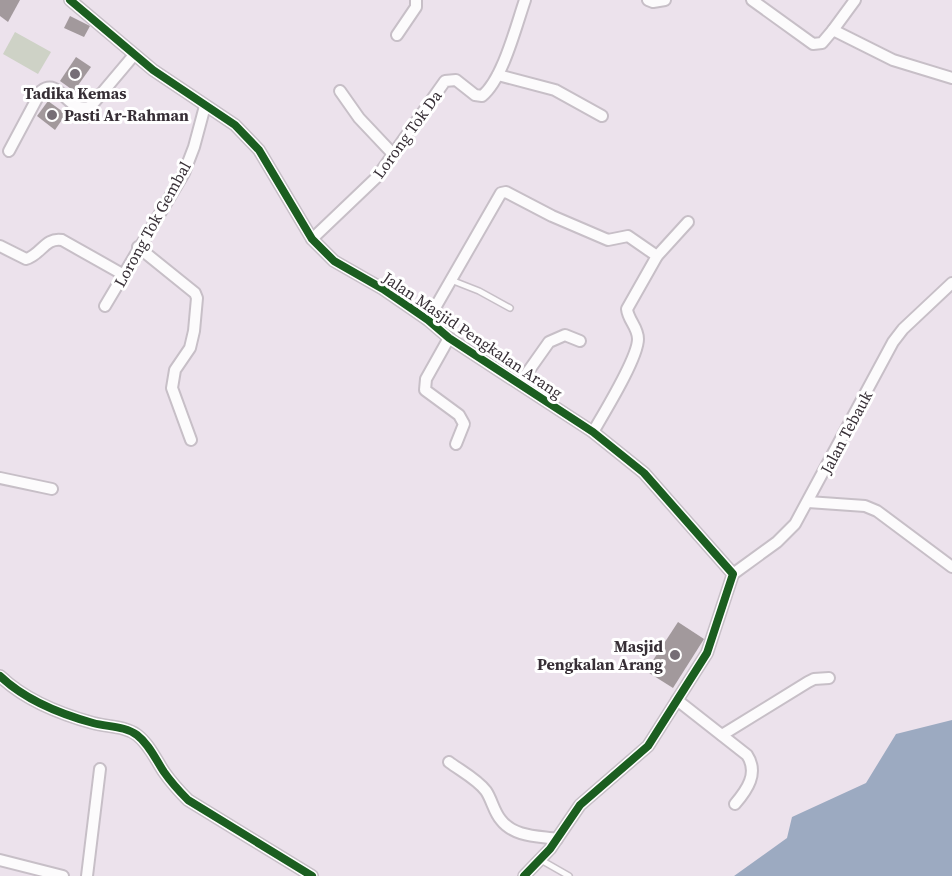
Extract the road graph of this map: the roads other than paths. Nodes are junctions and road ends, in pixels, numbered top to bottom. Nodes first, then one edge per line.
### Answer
1 (70, 0) edge
2 (416, 0) edge
3 (525, 0) edge
4 (648, 0) edge
5 (665, 0) edge
6 (752, 0) edge
7 (855, 0) edge
8 (833, 30) junction
9 (397, 35) dead end
10 (134, 55) junction
11 (950, 73) edge
12 (498, 75) junction
13 (340, 91) dead end
14 (205, 106) junction
15 (602, 116) dead end
16 (9, 151) dead end
17 (393, 154) junction
18 (688, 222) dead end
19 (312, 239) junction
20 (0, 246) edge
21 (138, 247) junction
22 (657, 256) junction
23 (124, 275) junction
24 (451, 280) junction
25 (952, 283) edge
26 (105, 306) dead end
27 (510, 308) dead end
28 (428, 320) junction
29 (449, 339) junction
30 (580, 341) dead end
31 (520, 383) junction
32 (593, 432) junction
33 (191, 440) dead end
34 (456, 444) dead end
35 (0, 478) edge
36 (52, 489) dead end
37 (808, 502) junction
38 (952, 567) edge
39 (732, 574) junction
40 (0, 676) edge
41 (830, 678) dead end
42 (677, 700) junction
43 (722, 735) junction
44 (449, 762) dead end
45 (100, 770) dead end
46 (735, 804) dead end
47 (557, 839) junction
48 (0, 860) edge
49 (541, 860) junction
50 (63, 876) edge
51 (87, 876) edge
52 (312, 876) edge
53 (524, 876) edge
54 (568, 876) edge

1 - 10 street, Jalan Masjid Pengkalan Arang
2 - 9 street
3 - 12 street, Lorong Tok Da
4 - 5 street
6 - 8 street
7 - 8 street
8 - 11 street
10 - 14 street, Jalan Masjid Pengkalan Arang
10 - 16 street
12 - 15 street
12 - 17 street, Lorong Tok Da
13 - 17 street
14 - 19 street, Jalan Masjid Pengkalan Arang
14 - 21 street, Lorong Tok Gembal
17 - 19 street, Lorong Tok Da
18 - 22 street
19 - 28 street, Jalan Masjid Pengkalan Arang
20 - 23 street
21 - 23 street, Lorong Tok Gembal
21 - 33 street
22 - 24 street
22 - 32 street
23 - 26 street, Lorong Tok Gembal
24 - 27 lane
24 - 28 street
25 - 37 street, Jalan Tebauk
28 - 29 street, Jalan Masjid Pengkalan Arang
29 - 31 street, Jalan Masjid Pengkalan Arang
29 - 34 street
30 - 31 street
31 - 32 street, Jalan Masjid Pengkalan Arang
32 - 39 street, Jalan Masjid Pengkalan Arang
35 - 36 street
37 - 38 street
37 - 39 street, Jalan Tebauk
39 - 42 street
40 - 52 street
41 - 43 street
42 - 43 street
42 - 47 street
43 - 46 street
44 - 47 street
45 - 51 street
47 - 49 street
48 - 50 street
49 - 53 street
49 - 54 lane

